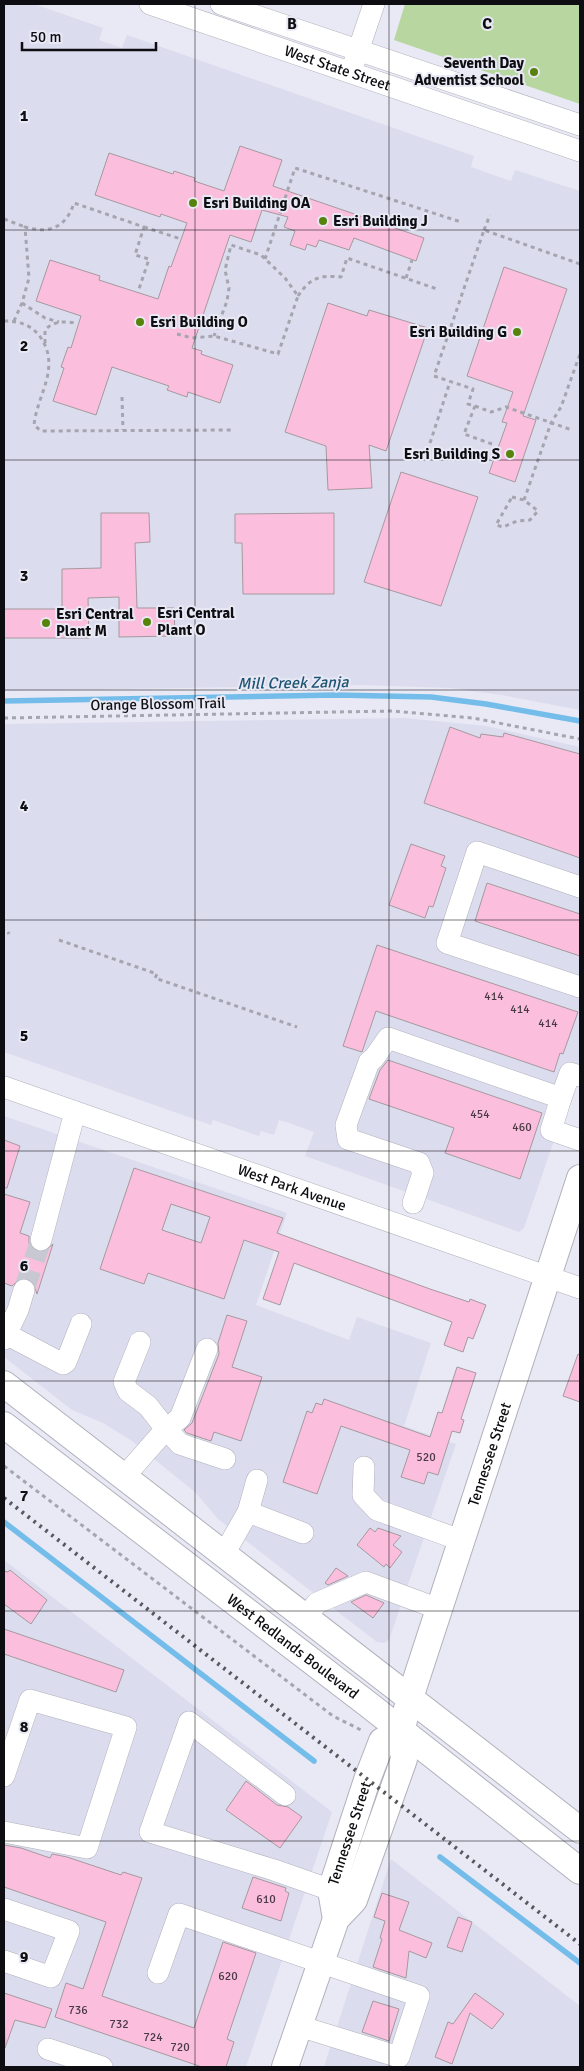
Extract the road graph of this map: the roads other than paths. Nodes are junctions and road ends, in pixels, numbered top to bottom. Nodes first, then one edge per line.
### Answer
1 (150, 4) edge
2 (221, 4) edge
3 (374, 4) edge
4 (358, 50) junction
5 (351, 73) junction
6 (580, 125) edge
7 (580, 151) edge
8 (580, 886) edge
9 (580, 987) edge
10 (580, 1076) edge
11 (4, 1087) edge
12 (561, 1098) junction
13 (75, 1112) junction
14 (580, 1140) edge
15 (580, 1178) edge
16 (413, 1203) dead end
17 (40, 1240) tunnel mouth
18 (548, 1277) junction
19 (580, 1288) edge
20 (24, 1290) tunnel mouth
21 (80, 1324) dead end
22 (5, 1336) edge
23 (140, 1342) dead end
24 (207, 1349) dead end
25 (4, 1384) edge
26 (4, 1425) edge
27 (166, 1429) junction
28 (225, 1459) dead end
29 (364, 1467) dead end
30 (124, 1477) junction
31 (258, 1480) dead end
32 (248, 1512) junction
33 (303, 1534) dead end
34 (463, 1541) junction
35 (224, 1554) junction
36 (439, 1609) junction
37 (306, 1617) junction
38 (410, 1698) junction
39 (401, 1731) junction
40 (4, 1776) edge
41 (285, 1795) dead end
42 (580, 1830) edge
43 (4, 1832) edge
44 (580, 1871) edge
45 (331, 1890) junction
46 (4, 1910) edge
47 (336, 1919) junction
48 (4, 1961) edge
49 (320, 1963) junction
50 (158, 1974) dead end
51 (299, 2026) junction
52 (48, 2049) dead end
53 (102, 2067) edge
54 (285, 2067) edge

1 - 5 street, West State Street
2 - 4 street, West State Street
3 - 4 street
4 - 5 street
4 - 6 street, West State Street
5 - 7 street, West State Street
8 - 9 street
10 - 12 street
11 - 13 street, West Park Avenue
12 - 14 street
12 - 16 street
13 - 17 street
13 - 18 street, West Park Avenue
15 - 18 main road, Tennessee Street
18 - 19 street, West Park Avenue
18 - 34 main road, Tennessee Street
20 - 22 street
21 - 22 street
23 - 27 street
24 - 27 street
25 - 30 main road, West Redlands Boulevard
26 - 39 main road, West Redlands Boulevard
27 - 28 street
27 - 30 street
29 - 34 street
30 - 35 main road, West Redlands Boulevard
31 - 32 street
32 - 33 street
32 - 35 street
34 - 36 main road, Tennessee Street
35 - 37 main road, West Redlands Boulevard
36 - 37 street
36 - 38 main road, Tennessee Street
37 - 38 main road, West Redlands Boulevard
38 - 39 main road, Tennessee Street
38 - 42 main road, West Redlands Boulevard
39 - 44 main road, West Redlands Boulevard
39 - 45 main road, Tennessee Street
39 - 47 main road, Tennessee Street
40 - 43 street
41 - 45 street
45 - 47 main road, Tennessee Street
46 - 48 street
47 - 49 main road, Tennessee Street
49 - 50 street
49 - 51 main road, Tennessee Street
49 - 51 street
51 - 54 main road, Tennessee Street
52 - 53 street

